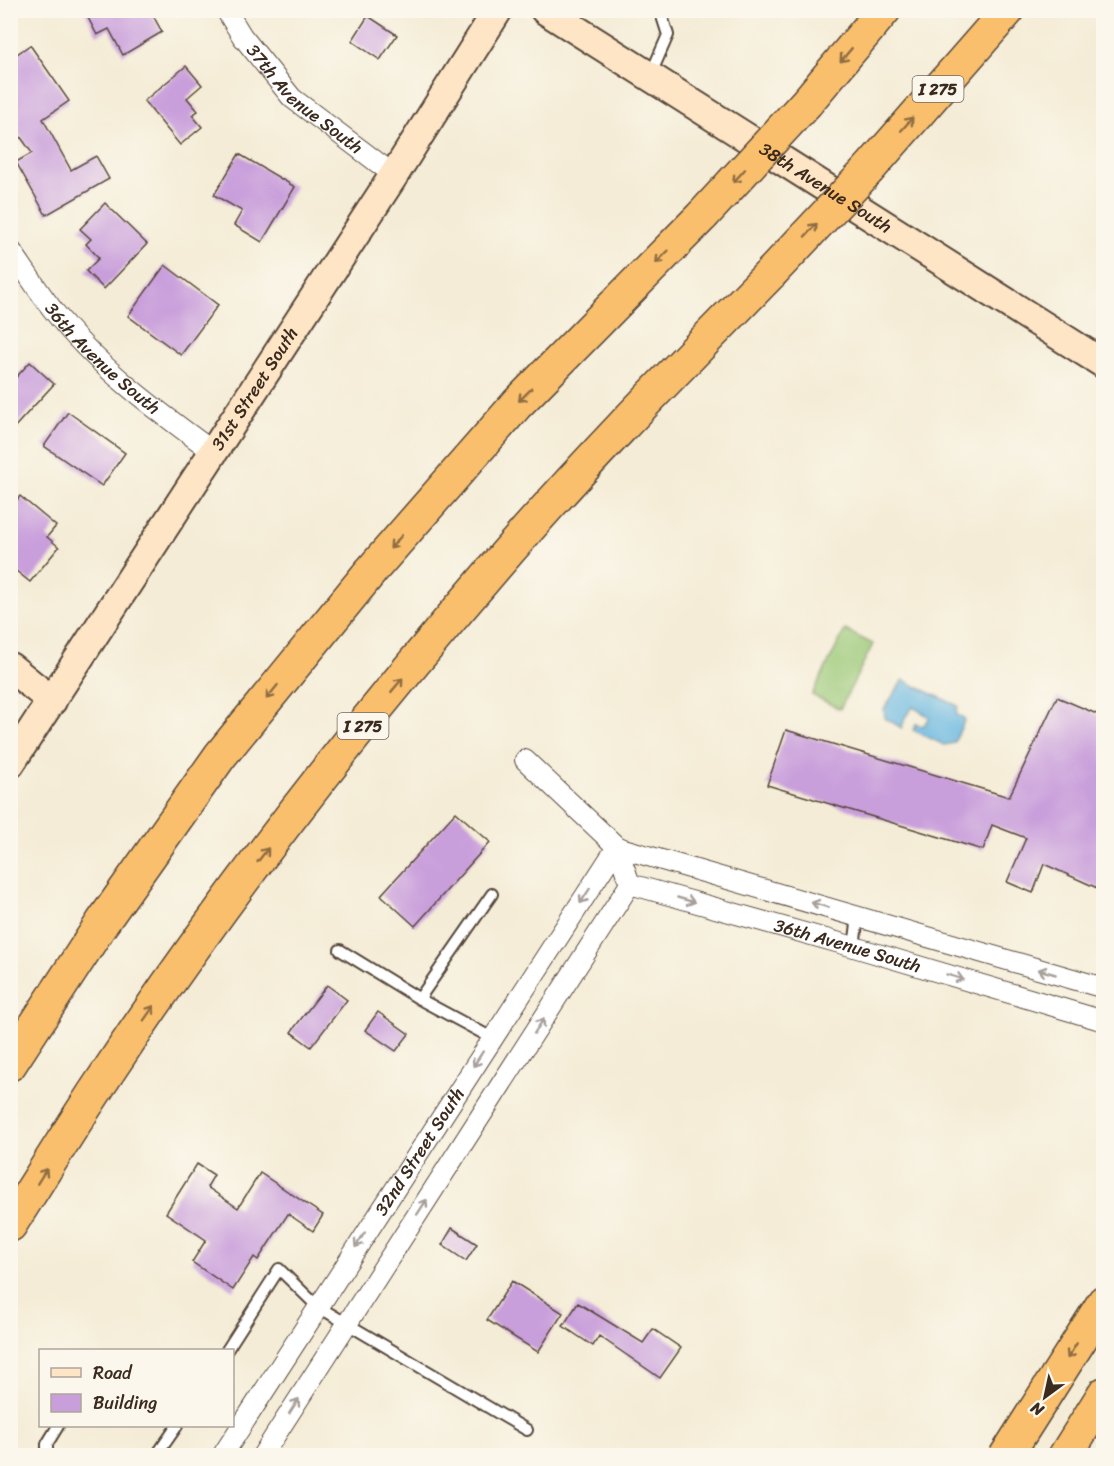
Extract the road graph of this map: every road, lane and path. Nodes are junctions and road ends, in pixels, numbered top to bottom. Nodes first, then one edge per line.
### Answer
1 (226, 10) edge
2 (498, 10) edge
3 (545, 10) edge
4 (660, 10) edge
5 (884, 10) edge
6 (1008, 10) edge
7 (650, 77) junction
8 (394, 175) junction
9 (10, 249) edge
10 (1100, 354) edge
11 (212, 451) junction
12 (10, 668) edge
13 (52, 701) junction
14 (525, 759) dead end
15 (10, 764) edge
16 (617, 847) junction
17 (630, 884) junction
18 (492, 894) dead end
19 (858, 916) junction
20 (854, 946) junction
21 (340, 950) dead end
22 (1104, 988) edge
23 (419, 999) junction
24 (1104, 1021) edge
25 (492, 1038) junction
26 (10, 1064) edge
27 (10, 1225) edge
28 (1104, 1302) edge
29 (317, 1306) junction
30 (348, 1323) junction
31 (228, 1349) edge
32 (1104, 1394) edge
33 (57, 1427) edge
34 (176, 1427) edge
35 (526, 1430) dead end
36 (47, 1455) edge
37 (156, 1455) edge
38 (222, 1455) edge
39 (262, 1455) edge
40 (1006, 1455) edge
41 (1065, 1455) edge

1 - 8 street, 37th Avenue South
2 - 8 street, 31st Street South
3 - 7 street, 38th Avenue South
4 - 7 lane
5 -> 26 highway, bridge
27 -> 6 highway, I 275, bridge
7 - 10 street, 38th Avenue South
8 - 11 street, 31st Street South
9 - 11 street, 36th Avenue South
11 - 13 street, 31st Street South
12 - 13 street
13 - 15 street, 31st Street South
14 - 16 street, 36th Avenue South
16 - 17 street, 36th Avenue South
19 -> 16 street, 36th Avenue South
16 -> 25 street, 32nd Street South
17 -> 20 street, 36th Avenue South
30 -> 17 street, 32nd Street South
18 - 23 lane
19 - 20 lane
22 -> 19 street, 36th Avenue South
20 -> 24 street, 36th Avenue South
21 - 23 lane
23 - 25 lane
25 -> 29 street, 32nd Street South
28 -> 40 highway
29 - 30 lane
29 - 31 lane
29 - 38 street, 32nd Street South
30 - 35 lane
39 -> 30 street, 32nd Street South
32 - 41 highway
33 - 36 lane
34 - 37 lane

